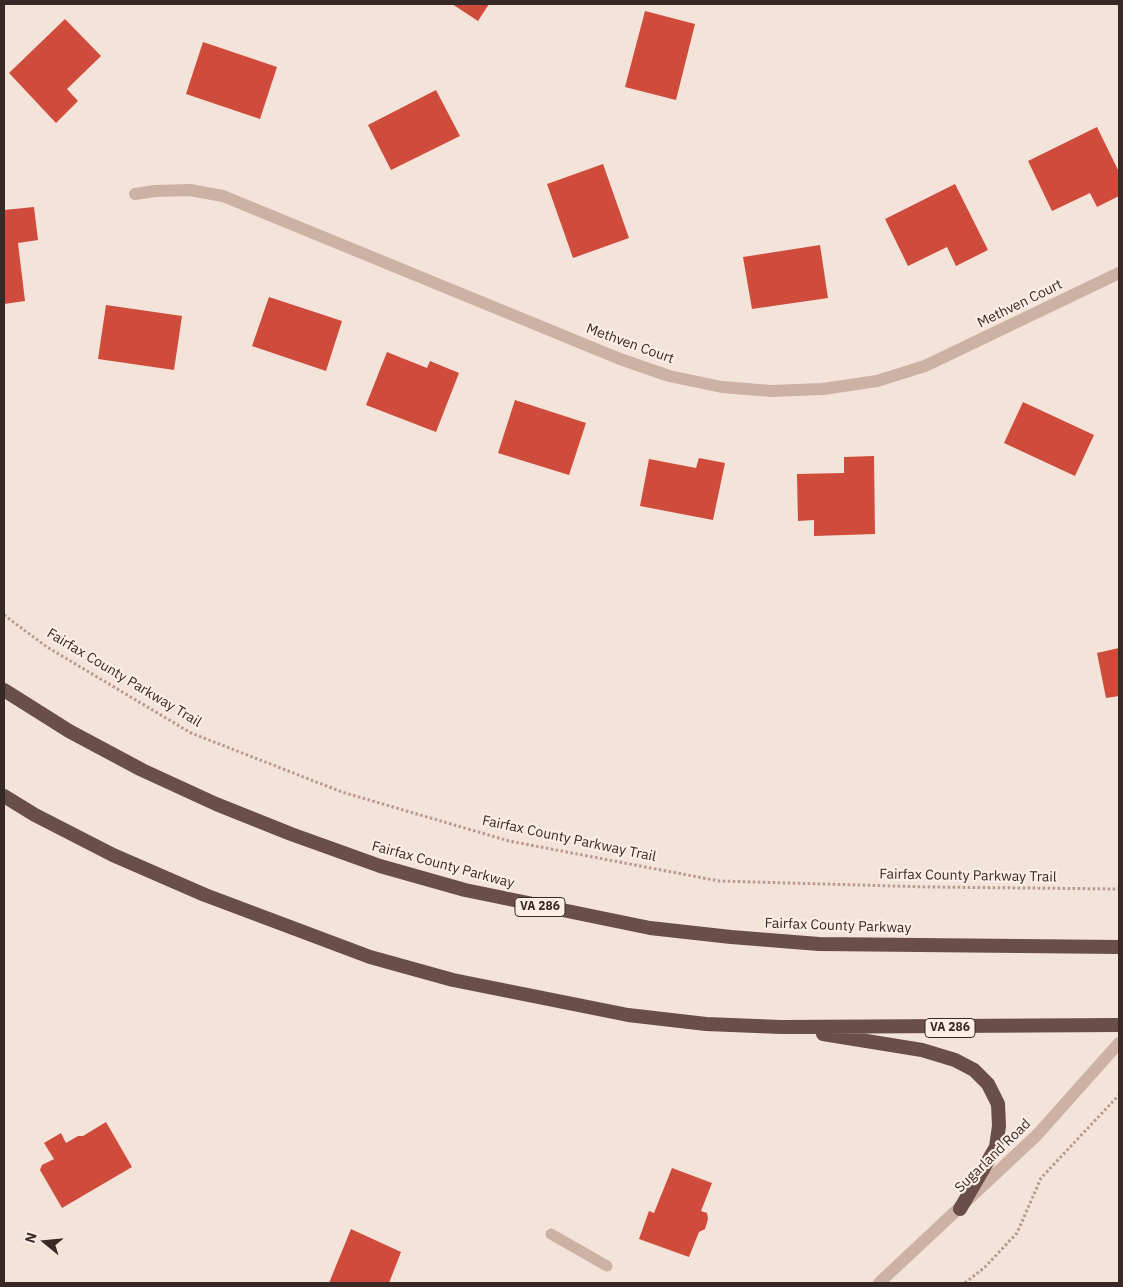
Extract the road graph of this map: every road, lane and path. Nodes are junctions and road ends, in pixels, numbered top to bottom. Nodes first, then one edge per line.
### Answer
1 (135, 194) dead end
2 (1119, 273) edge
3 (4, 615) edge
4 (4, 690) edge
5 (4, 796) edge
6 (1119, 889) edge
7 (1119, 947) edge
8 (1119, 1025) edge
9 (781, 1028) junction
10 (1119, 1043) edge
11 (1119, 1095) edge
12 (960, 1208) junction
13 (551, 1234) dead end
14 (607, 1266) dead end
15 (879, 1283) edge
16 (965, 1283) edge

1 - 2 street, Methven Court
3 - 6 path, Fairfax County Parkway Trail
4 - 7 highway, Fairfax County Parkway / VA 286
5 - 9 highway, VA 286
8 - 9 highway, VA 286
9 - 12 highway
10 - 12 street, Sugarland Road
11 - 16 path
12 - 15 street, Sugarland Road
13 - 14 lane

